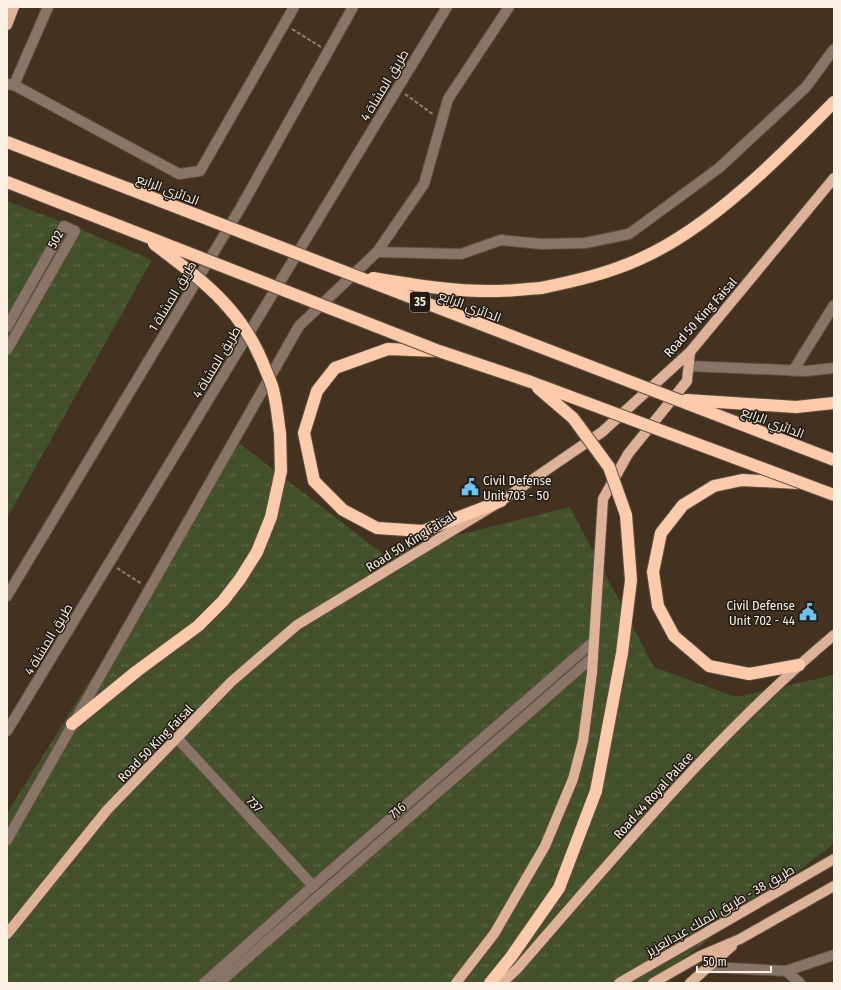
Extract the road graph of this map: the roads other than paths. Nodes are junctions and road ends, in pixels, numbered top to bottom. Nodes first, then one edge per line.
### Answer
1 (14, 7) edge
2 (48, 7) edge
3 (294, 7) edge
4 (353, 7) edge
5 (447, 7) edge
6 (509, 7) edge
7 (7, 25) edge
8 (834, 49) edge
9 (11, 85) edge
10 (834, 102) edge
11 (7, 142) edge
12 (834, 178) edge
13 (7, 182) edge
14 (144, 236) junction
15 (377, 252) junction
16 (348, 274) junction
17 (834, 305) edge
18 (7, 327) edge
19 (7, 350) edge
20 (439, 351) junction
21 (690, 352) junction
22 (689, 366) junction
23 (834, 368) edge
24 (793, 370) junction
25 (531, 382) junction
26 (672, 399) junction
27 (834, 403) edge
28 (834, 460) edge
29 (804, 483) junction
30 (834, 495) edge
31 (501, 501) junction
32 (7, 596) edge
33 (834, 635) edge
34 (593, 642) junction
35 (592, 657) junction
36 (799, 665) junction
37 (72, 724) junction
38 (7, 731) edge
39 (178, 739) junction
40 (7, 840) edge
41 (834, 859) edge
42 (313, 886) junction
43 (834, 886) edge
44 (7, 934) edge
45 (740, 939) junction
46 (834, 955) edge
47 (708, 967) junction
48 (786, 971) junction
49 (204, 983) edge
50 (219, 983) edge
51 (456, 983) edge
52 (490, 983) edge
53 (502, 983) edge
54 (619, 983) edge
55 (653, 983) edge
56 (690, 983) edge
57 (800, 983) edge

1 - 7 main road
2 - 9 street
3 - 9 street
4 - 32 street, طريق المشاة 1
5 - 38 street, طريق المشاة 4
6 - 15 street
8 - 15 street
10 - 16 highway, bridge
11 - 16 highway, الدائري الرابع / 35, bridge
12 - 21 main road, Road 50 King Faisal
13 - 14 highway, bridge
14 - 20 highway, bridge
14 - 37 highway, bridge
15 - 37 street
16 - 26 highway, الدائري الرابع / 35, bridge
17 - 24 street
18 - 19 street, 502
20 - 25 highway, bridge
20 - 31 highway
21 - 22 main road
21 - 31 main road, Road 50 King Faisal
22 - 24 street
22 - 34 main road
23 - 24 street
25 - 29 highway, bridge
25 - 52 highway, bridge
26 - 27 highway, bridge
26 - 28 highway, الدائري الرابع / 35, bridge
29 - 30 highway, bridge
29 - 36 highway, bridge
31 - 39 main road, Road 50 King Faisal
33 - 36 main road, Road 44 Royal Palace
34 - 35 main road
34 - 42 street
35 - 50 street, 716
35 - 51 main road
36 - 53 main road, Road 44 Royal Palace
37 - 40 street
39 - 42 street, 737
39 - 44 main road, Road 50 King Faisal
41 - 54 main road, طريق 38 - طريق الملك عبدالعزيز
42 - 49 street
43 - 45 main road
45 - 47 main road
45 - 55 main road
46 - 48 street
47 - 48 street
47 - 56 main road
48 - 57 street

